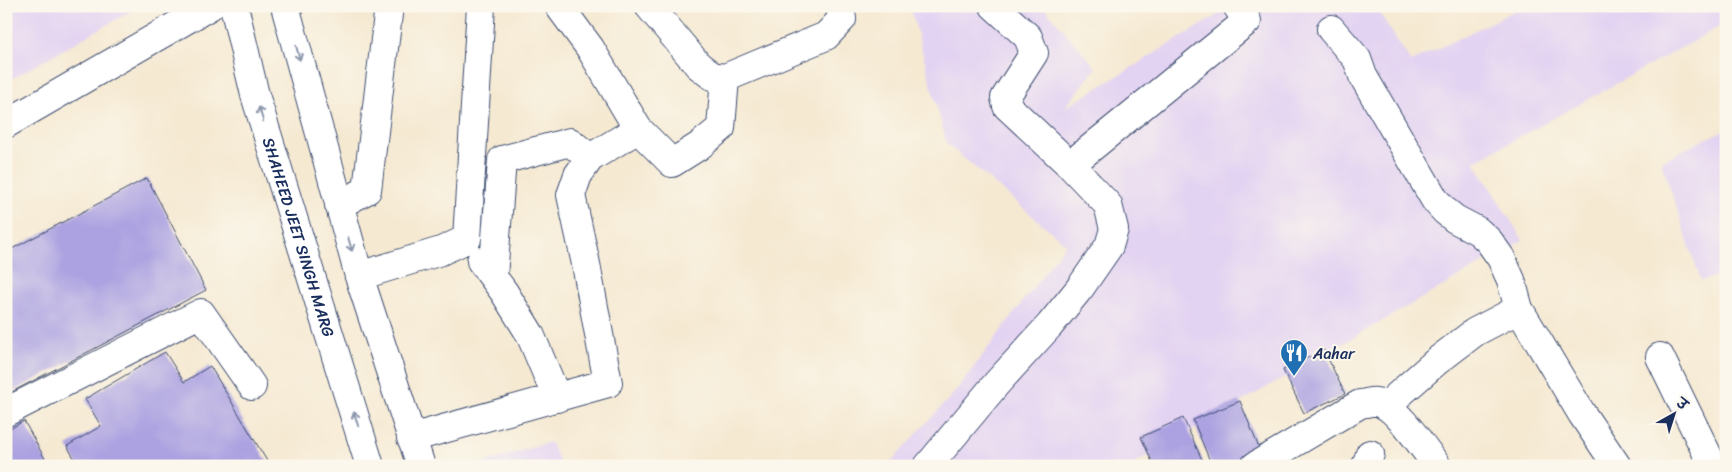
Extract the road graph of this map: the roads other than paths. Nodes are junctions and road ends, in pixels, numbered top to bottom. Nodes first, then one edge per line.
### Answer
1 (210, 6) edge
2 (234, 6) edge
3 (285, 6) edge
4 (389, 6) edge
5 (481, 6) edge
6 (559, 6) edge
7 (649, 6) edge
8 (840, 6) edge
9 (994, 6) edge
10 (1237, 6) edge
11 (1331, 29) dead end
12 (725, 78) junction
13 (6, 124) edge
14 (638, 129) junction
15 (590, 158) junction
16 (1070, 165) junction
17 (339, 205) junction
18 (467, 239) junction
19 (359, 276) junction
20 (492, 277) junction
21 (1519, 309) junction
22 (1660, 357) dead end
23 (252, 386) dead end
24 (557, 398) junction
25 (1387, 405) junction
26 (6, 412) edge
27 (412, 438) junction
28 (370, 466) edge
29 (421, 466) edge
30 (928, 466) edge
31 (1255, 466) edge
32 (1437, 466) edge
33 (1617, 466) edge
34 (1713, 466) edge

1 - 13 street
28 -> 2 street, SHAHEED JEET SINGH MARG
3 -> 17 street
4 - 17 street
5 - 18 street
6 - 14 street
7 - 12 street
8 - 12 street
9 - 16 street
10 - 16 street
11 - 21 street
12 - 14 street
14 - 15 street
15 - 20 street
15 - 24 street
16 - 30 street
17 -> 19 street
18 - 19 street
18 - 20 street
19 - 27 street
20 - 24 street
21 - 25 street
21 - 33 street
22 - 34 street
23 - 26 street
24 - 27 street
25 - 31 street
25 - 32 street
27 - 29 street

